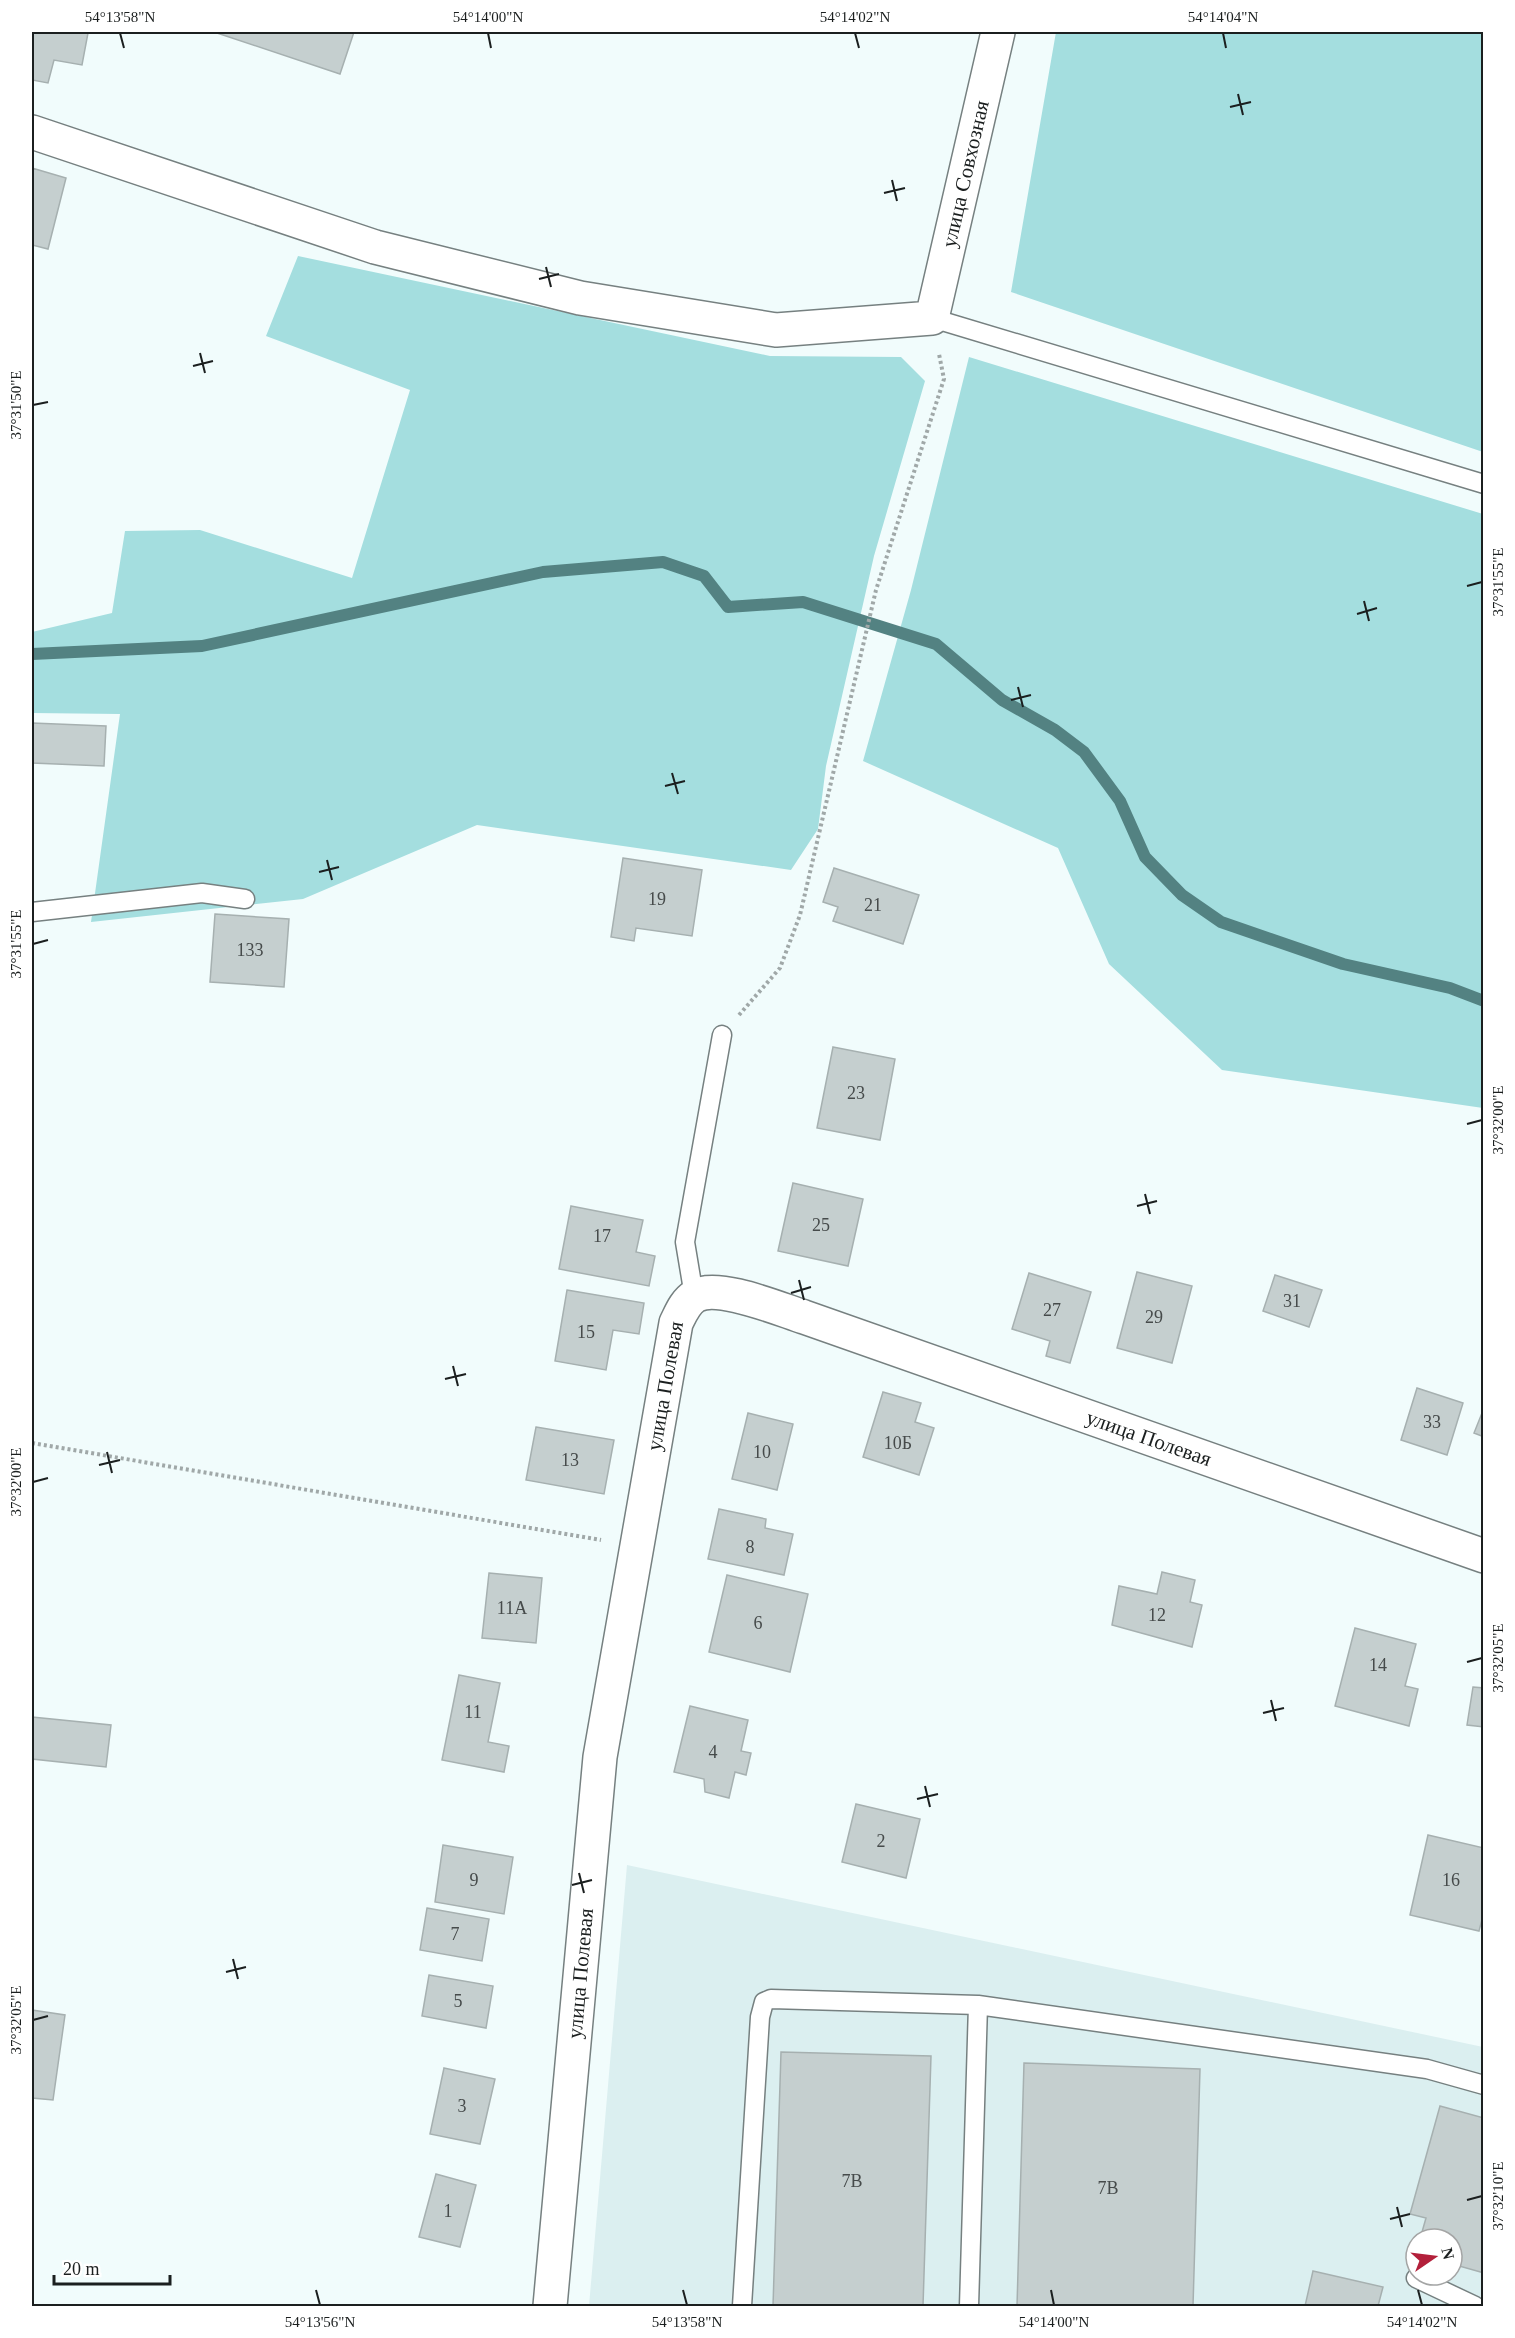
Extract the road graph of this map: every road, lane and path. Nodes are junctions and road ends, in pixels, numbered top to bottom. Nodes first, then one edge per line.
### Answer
1 (998, 32) edge
2 (32, 132) edge
3 (932, 318) junction
4 (1484, 484) edge
5 (245, 899) dead end
6 (32, 912) edge
7 (722, 1035) joint
8 (694, 1296) junction
9 (32, 1443) edge
10 (637, 1546) junction
11 (1484, 1556) edge
12 (978, 2006) junction
13 (1484, 2085) edge
14 (1434, 2287) edge
15 (550, 2307) edge
16 (742, 2307) edge
17 (969, 2307) edge
18 (1475, 2307) edge

1 - 3 street, улица Совхозная
2 - 3 street
3 - 4 lane
3 - 7 path
5 - 6 lane
7 - 8 lane
8 - 10 street, улица Полевая
8 - 11 street, улица Полевая
9 - 10 path
10 - 15 street, улица Полевая
12 - 13 lane
12 - 16 lane
12 - 17 lane
14 - 18 lane

